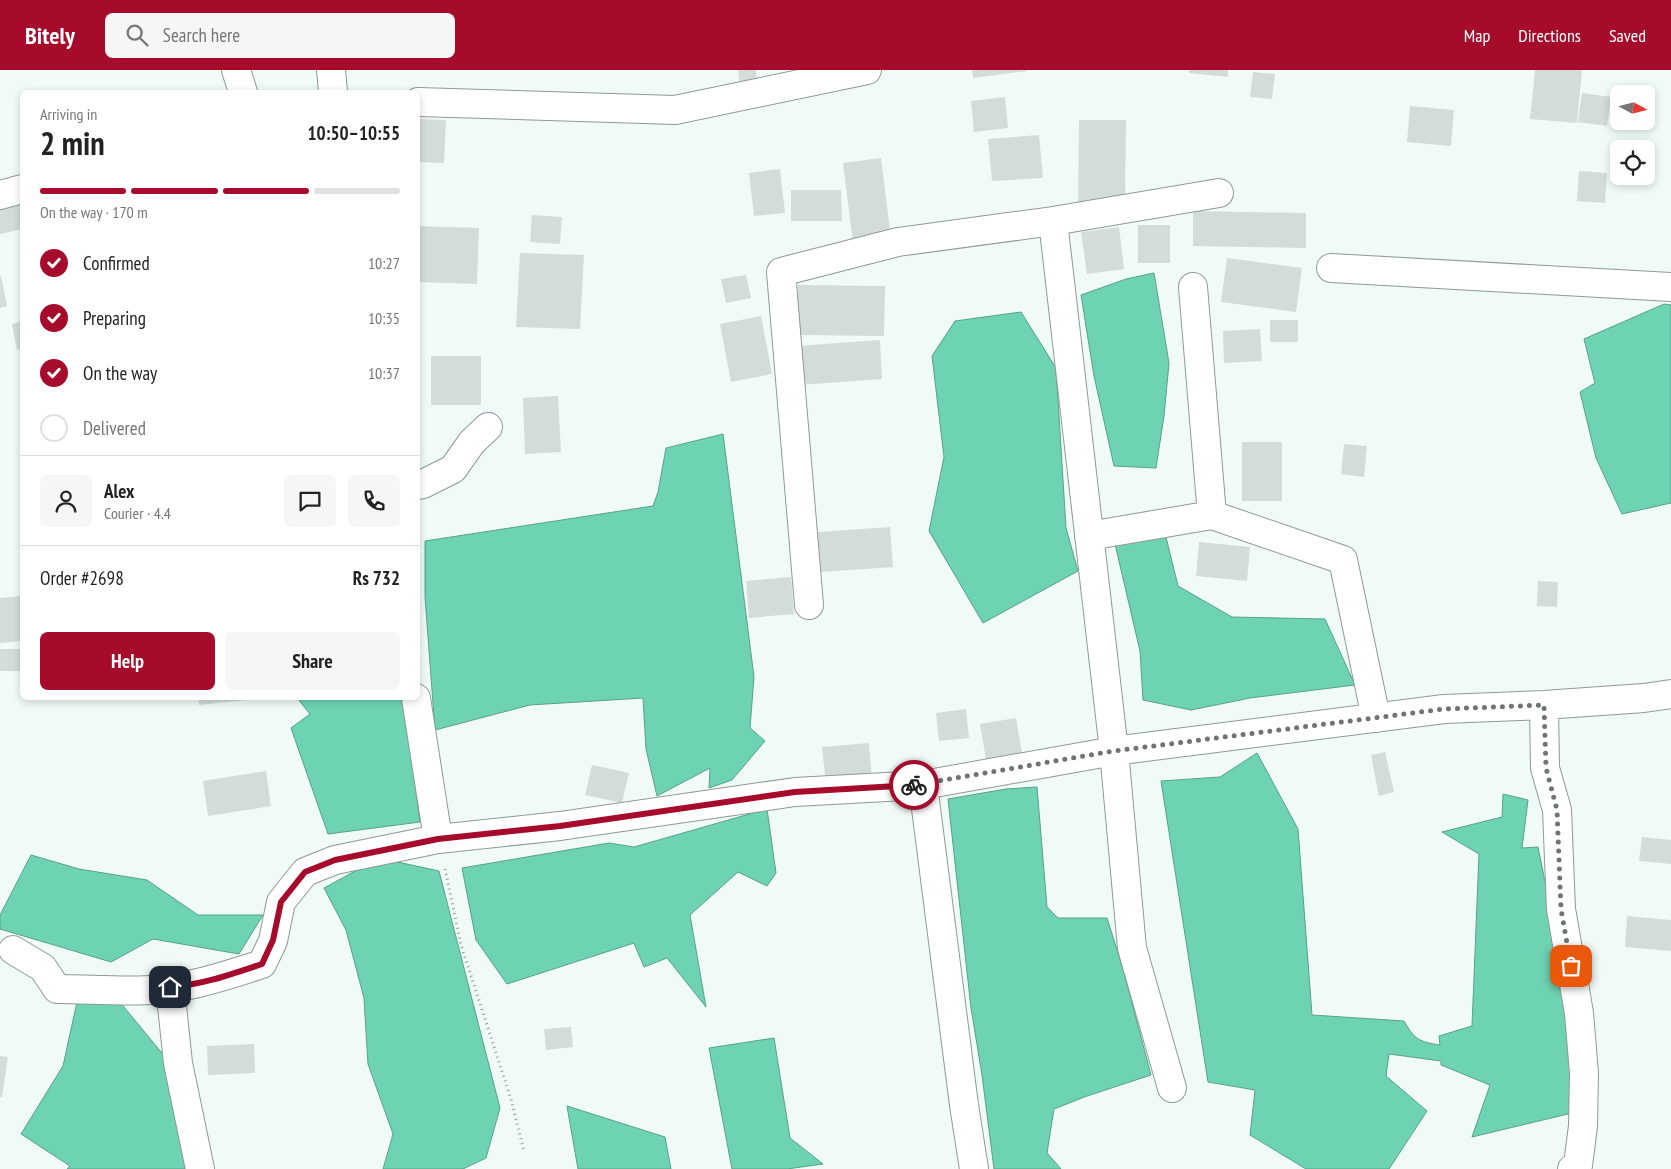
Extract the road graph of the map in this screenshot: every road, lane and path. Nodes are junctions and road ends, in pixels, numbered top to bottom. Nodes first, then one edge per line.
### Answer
1 (236, 70) edge
2 (331, 70) edge
3 (866, 70) edge
4 (242, 90) edge
5 (333, 90) edge
6 (420, 102) edge
7 (20, 190) edge
8 (1218, 193) dead end
9 (0, 195) edge
10 (1053, 221) junction
11 (1331, 268) dead end
12 (1193, 287) dead end
13 (1671, 287) edge
14 (488, 427) dead end
15 (420, 485) edge
16 (1212, 515) junction
17 (1089, 536) junction
18 (809, 605) dead end
19 (1671, 694) edge
20 (416, 700) edge
21 (1544, 705) junction
22 (1376, 718) junction
23 (1114, 751) junction
24 (923, 785) junction
25 (438, 839) junction
26 (12, 950) dead end
27 (170, 987) junction
28 (1172, 1088) dead end
29 (524, 1151) dead end
30 (200, 1169) edge
31 (974, 1169) edge
32 (1572, 1169) edge

1 - 4 street
2 - 5 street
3 - 6 street
7 - 9 street
8 - 10 street
10 - 17 street
10 - 18 street
11 - 13 street
12 - 16 street
14 - 15 street
16 - 17 street
16 - 22 street
17 - 23 street
19 - 21 street
20 - 25 street
21 - 22 street
21 - 32 street
22 - 23 street
23 - 24 street
23 - 28 street
24 - 25 street
24 - 31 street
25 - 27 street
25 - 29 path
26 - 27 street
27 - 30 street

